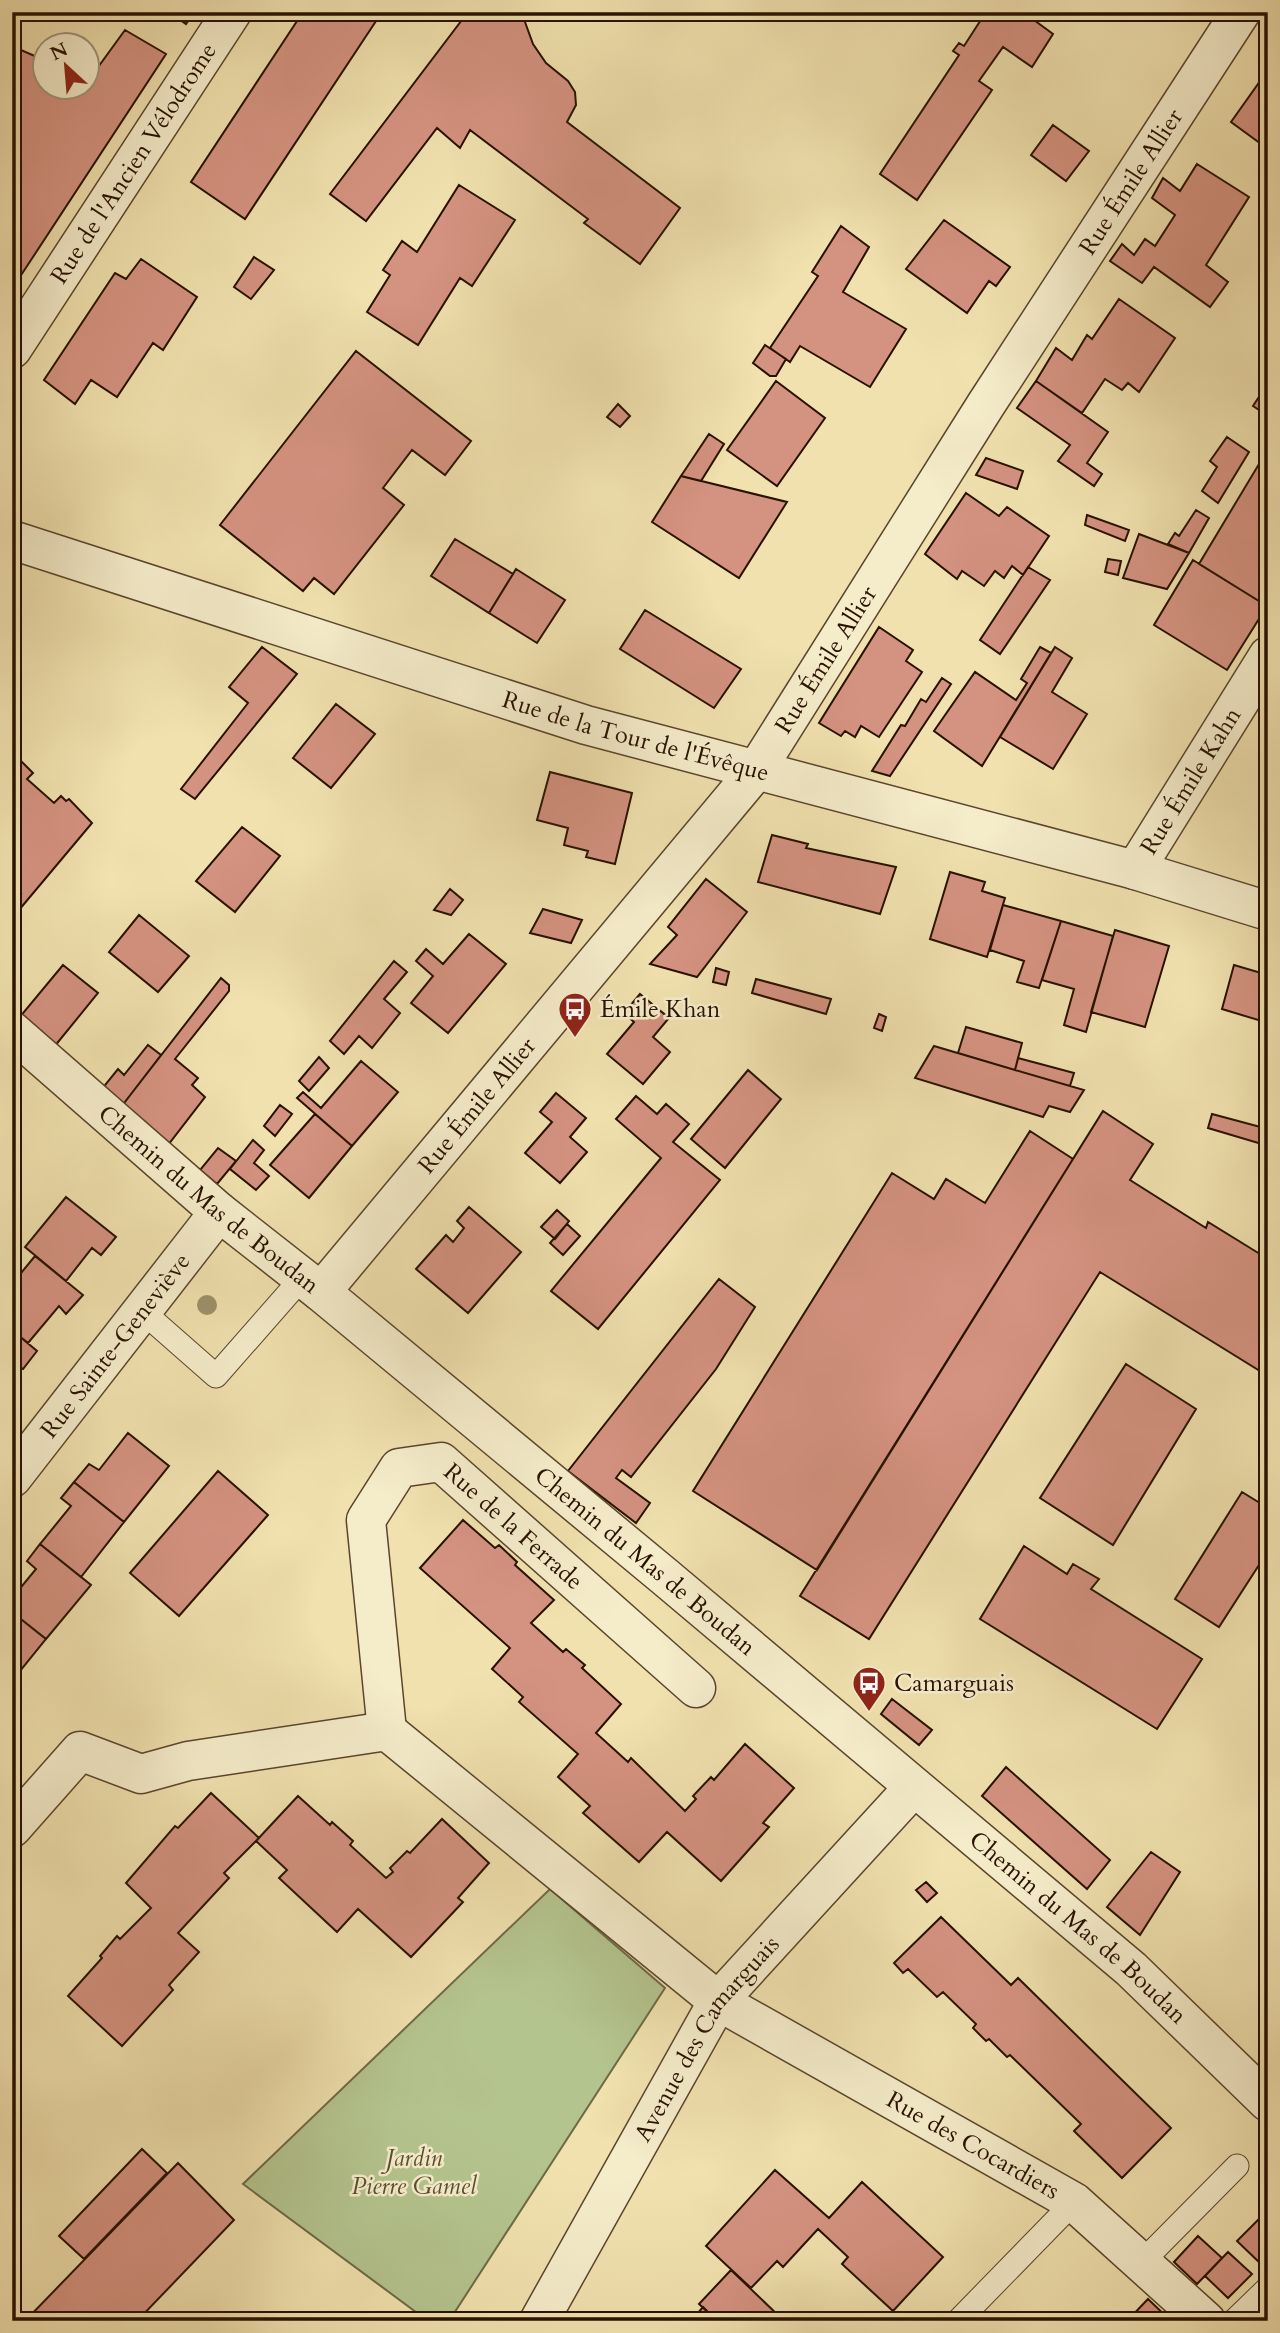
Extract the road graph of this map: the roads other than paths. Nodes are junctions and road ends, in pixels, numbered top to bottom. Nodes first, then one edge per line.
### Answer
1 (232, 12) edge
2 (1241, 12) edge
3 (12, 349) edge
4 (12, 540) edge
5 (1268, 656) edge
6 (755, 772) junction
7 (1135, 870) junction
8 (1268, 911) edge
9 (12, 1031) edge
10 (219, 1212) junction
11 (312, 1285) junction
12 (142, 1311) junction
13 (12, 1478) edge
14 (696, 1688) dead end
15 (387, 1731) junction
16 (914, 1787) junction
17 (12, 1828) edge
18 (718, 2000) junction
19 (1268, 2102) edge
20 (1237, 2166) dead end
21 (1074, 2202) junction
22 (1142, 2262) junction
23 (1268, 2288) edge
24 (539, 2321) edge
25 (958, 2321) edge
26 (1206, 2321) edge
27 (1234, 2321) edge

1 - 3 street, Rue de l'Ancien Vélodrome
2 - 6 street, Rue Émile Allier
4 - 6 street, Rue de la Tour de l'Évêque
5 - 7 street, Rue Émile Kahn
6 - 7 street, Rue de la Tour de l'Évêque
6 - 11 street, Rue Émile Allier
7 - 8 street, Rue de la Tour de l'Évêque
9 - 10 street, Chemin du Mas de Boudan
10 - 11 street, Chemin du Mas de Boudan
10 - 12 street, Rue Sainte-Geneviève
11 - 12 lane
11 - 16 street, Chemin du Mas de Boudan
12 - 13 street, Rue Sainte-Geneviève
14 - 15 street, Rue de la Ferrade
15 - 17 street
15 - 18 street
16 - 18 street, Avenue des Camarguais
16 - 19 street, Chemin du Mas de Boudan
18 - 21 street, Rue des Cocardiers
18 - 24 street, Avenue des Camarguais
20 - 22 lane
21 - 22 street, Rue des Cocardiers
21 - 25 lane
22 - 26 street, Rue des Cocardiers
23 - 27 lane

